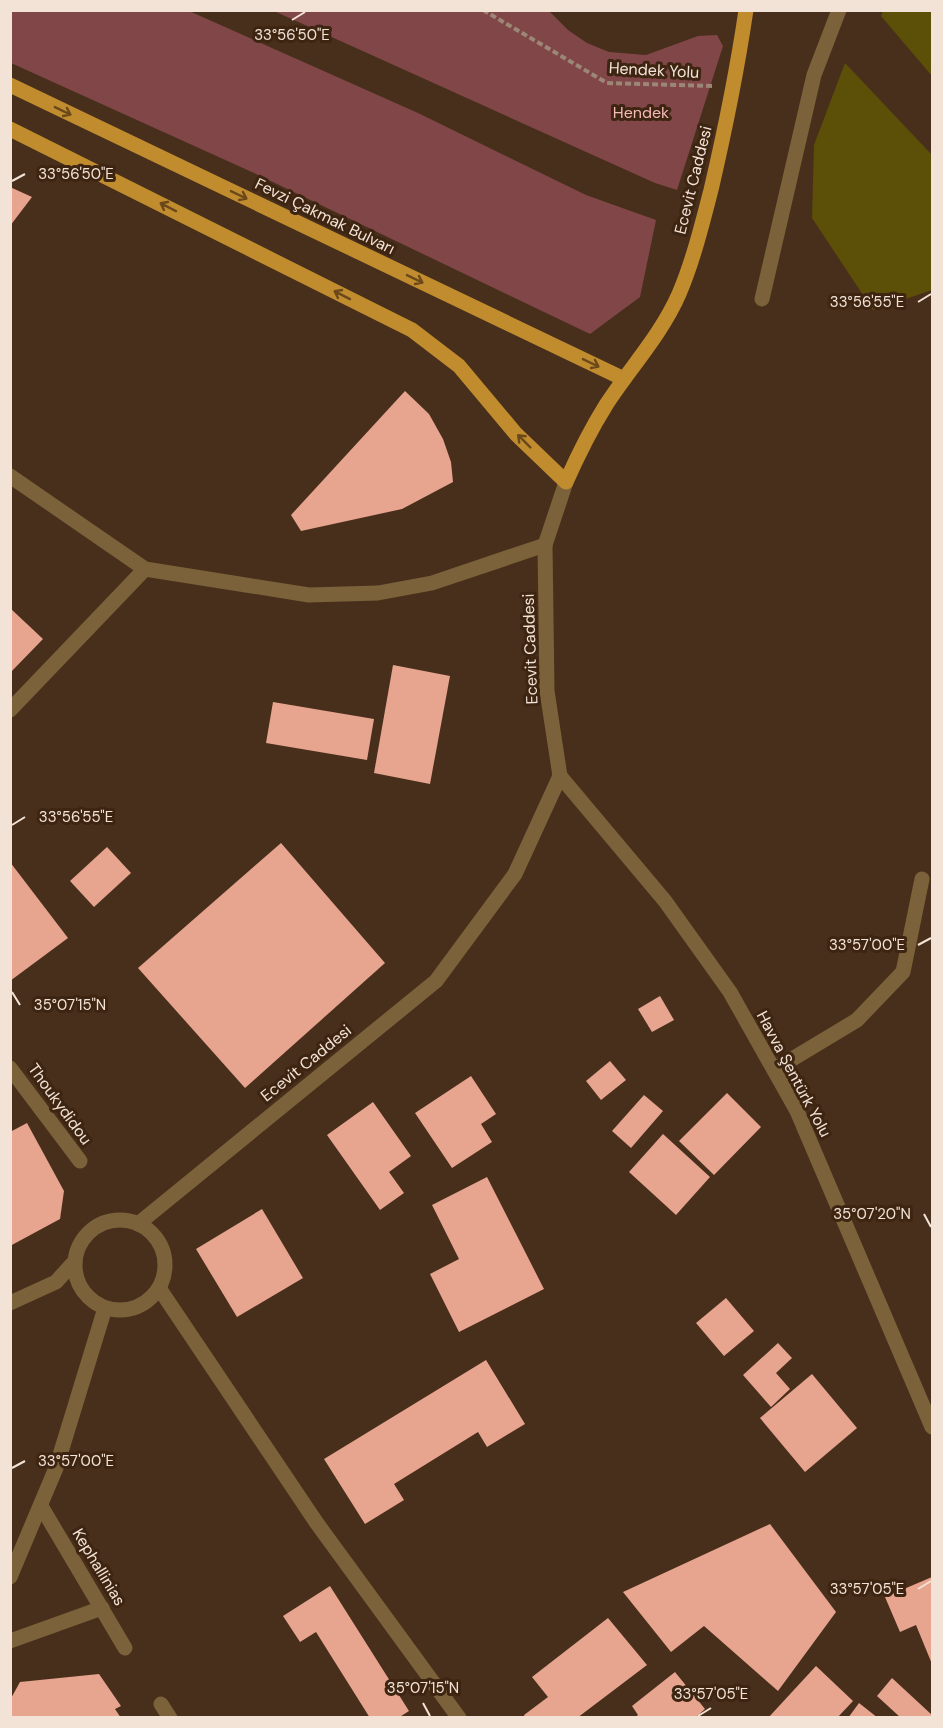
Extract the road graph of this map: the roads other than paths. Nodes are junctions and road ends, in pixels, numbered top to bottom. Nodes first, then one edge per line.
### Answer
1 (746, 10) edge
2 (839, 10) edge
3 (10, 85) edge
4 (10, 129) edge
5 (762, 299) dead end
6 (624, 379) junction
7 (10, 476) edge
8 (566, 482) junction
9 (545, 545) junction
10 (145, 569) junction
11 (10, 710) edge
12 (560, 776) junction
13 (922, 879) dead end
14 (10, 1068) edge
15 (774, 1070) junction
16 (80, 1161) dead end
17 (138, 1224) junction
18 (74, 1262) junction
19 (159, 1288) junction
20 (10, 1303) edge
21 (105, 1308) junction
22 (933, 1427) edge
23 (41, 1506) junction
24 (10, 1577) edge
25 (102, 1608) junction
26 (10, 1641) edge
27 (125, 1648) dead end
28 (161, 1704) dead end
29 (170, 1718) edge
30 (459, 1718) edge

1 - 6 main road, Ecevit Caddesi
2 - 5 street
3 -> 6 main road, Fevzi Çakmak Bulvarı
8 -> 4 main road
6 - 8 main road, Ecevit Caddesi
7 - 10 street
8 - 9 street, Ecevit Caddesi
9 - 10 street
9 - 12 street, Ecevit Caddesi
10 - 11 street
12 - 15 street, Havva Şentürk Yolu
12 - 17 street, Ecevit Caddesi
13 - 15 street
14 - 16 street, Thoukydidou
15 - 22 street, Havva Şentürk Yolu
17 - 18 street
17 - 19 street
18 - 20 street
18 - 21 street
19 - 21 street
19 - 30 street
21 - 23 street
23 - 24 street
23 - 25 street, Kephallinias
25 - 26 street
25 - 27 street, Kephallinias
28 - 29 street

